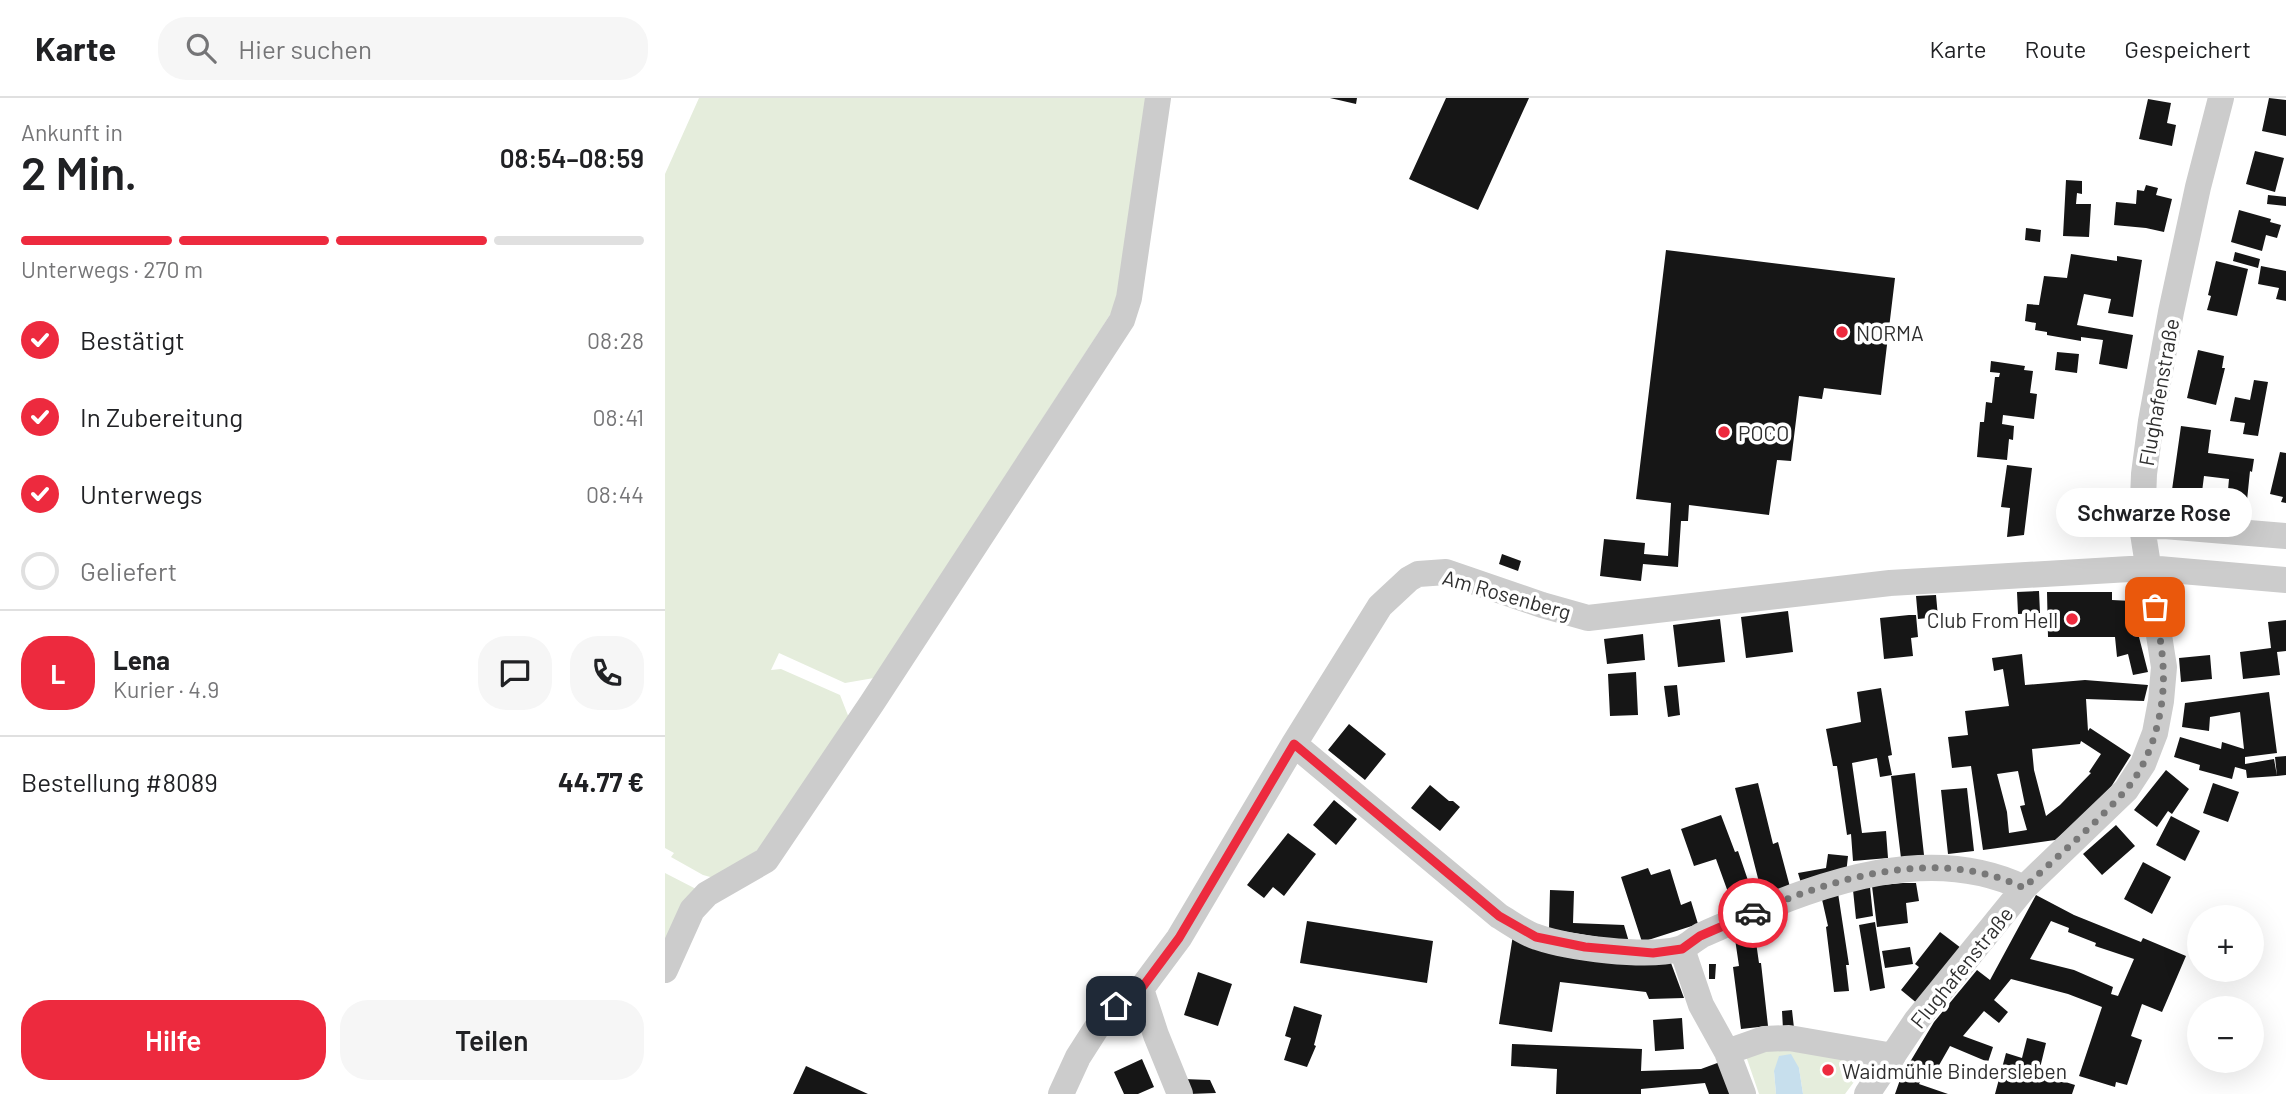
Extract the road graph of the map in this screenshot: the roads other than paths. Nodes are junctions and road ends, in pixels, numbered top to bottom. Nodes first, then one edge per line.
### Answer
1 (1158, 98) edge
2 (2221, 98) edge
3 (2142, 527) junction
4 (2286, 536) edge
5 (2147, 568) junction
6 (2286, 580) edge
7 (1294, 744) junction
8 (2024, 888) junction
9 (1682, 949) junction
10 (665, 970) edge
11 (1141, 989) junction
12 (1727, 1052) junction
13 (1893, 1056) junction
14 (1061, 1094) edge
15 (1180, 1094) edge
16 (1743, 1094) edge
17 (1867, 1094) edge

1 - 10 street
2 - 3 street, Flughafenstraße
3 - 4 street
3 - 5 street, Flughafenstraße
5 - 6 street, Am Rosenberg
5 - 7 street, Am Rosenberg
5 - 8 street, Flughafenstraße
7 - 9 street
7 - 11 street, Am Rosenberg
8 - 9 street
8 - 13 street, Flughafenstraße
9 - 12 street
11 - 14 street, Am Rosenberg
11 - 15 street
12 - 13 street
12 - 16 street
13 - 17 street, Flughafenstraße

